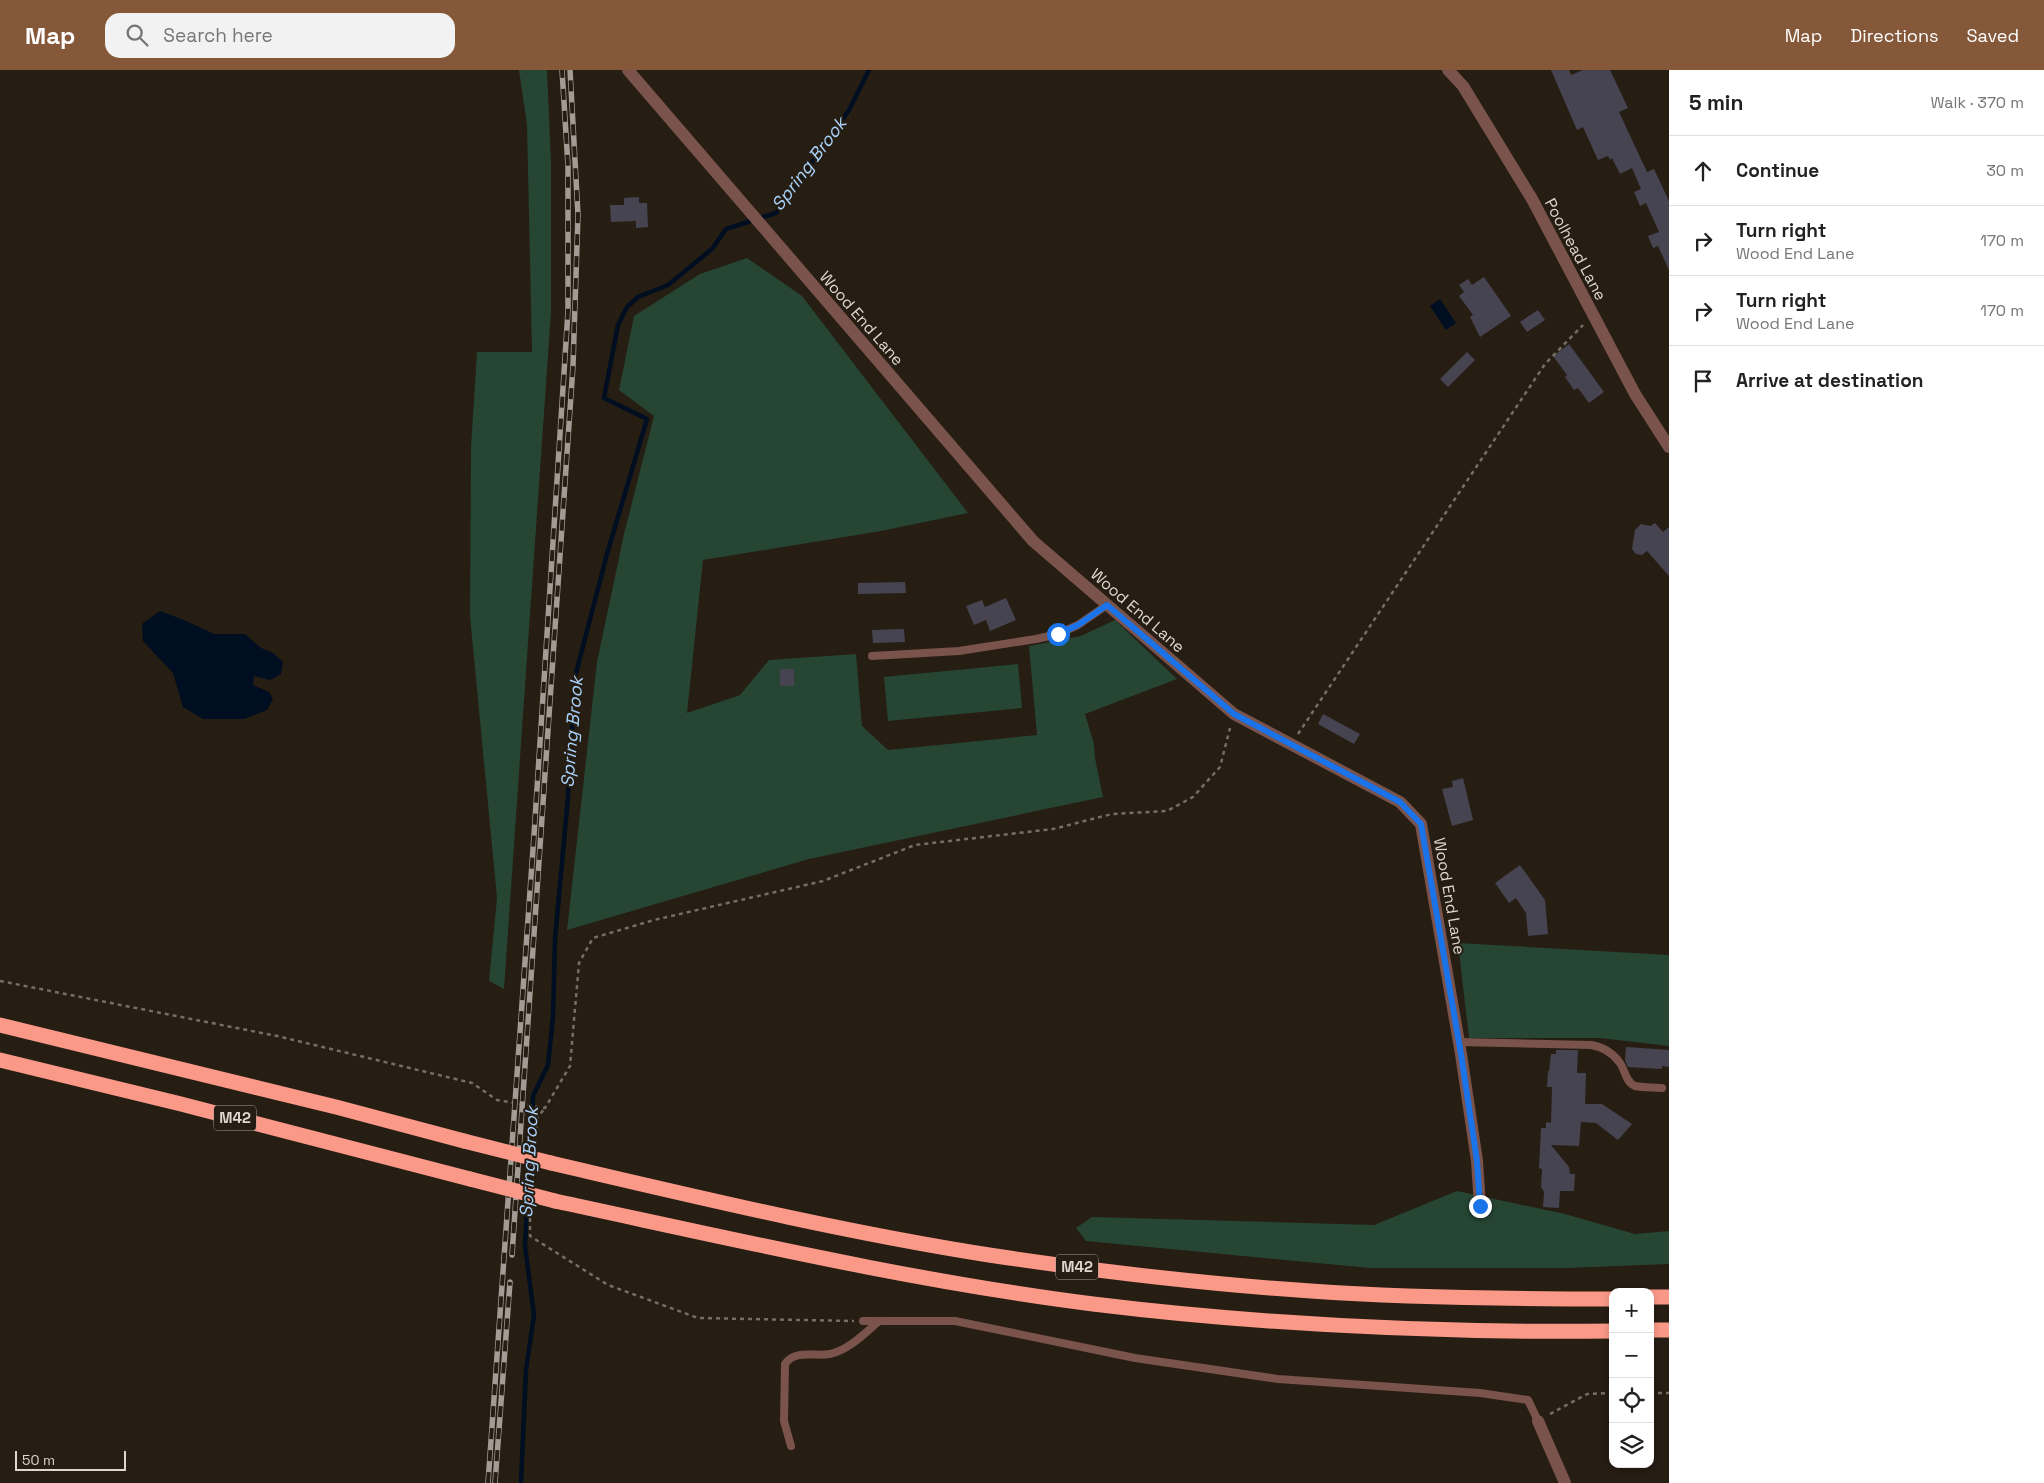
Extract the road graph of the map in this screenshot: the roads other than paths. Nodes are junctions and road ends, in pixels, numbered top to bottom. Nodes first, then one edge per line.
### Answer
1 (628, 70) edge
2 (1448, 70) edge
3 (1669, 447) edge
4 (1107, 605) junction
5 (872, 656) dead end
6 (0, 1025) edge
7 (1459, 1042) junction
8 (0, 1060) edge
9 (1662, 1088) dead end
10 (1480, 1206) dead end
11 (1669, 1296) edge
12 (1654, 1297) edge
13 (1609, 1298) edge
14 (863, 1321) road end
15 (879, 1321) junction
16 (1654, 1330) edge
17 (1669, 1330) edge
18 (1609, 1331) edge
19 (1538, 1421) joint
20 (791, 1446) dead end
21 (1565, 1483) edge

1 - 4 street, Wood End Lane
2 - 3 street, Poolhead Lane
4 - 5 lane
4 - 7 street, Wood End Lane
6 - 13 highway, M42, bridge
7 - 9 lane
7 - 10 street, Wood End Lane
8 - 18 highway, M42, bridge
11 - 12 highway
14 - 15 lane
15 - 19 lane
15 - 20 lane
16 - 17 highway
19 - 21 street

